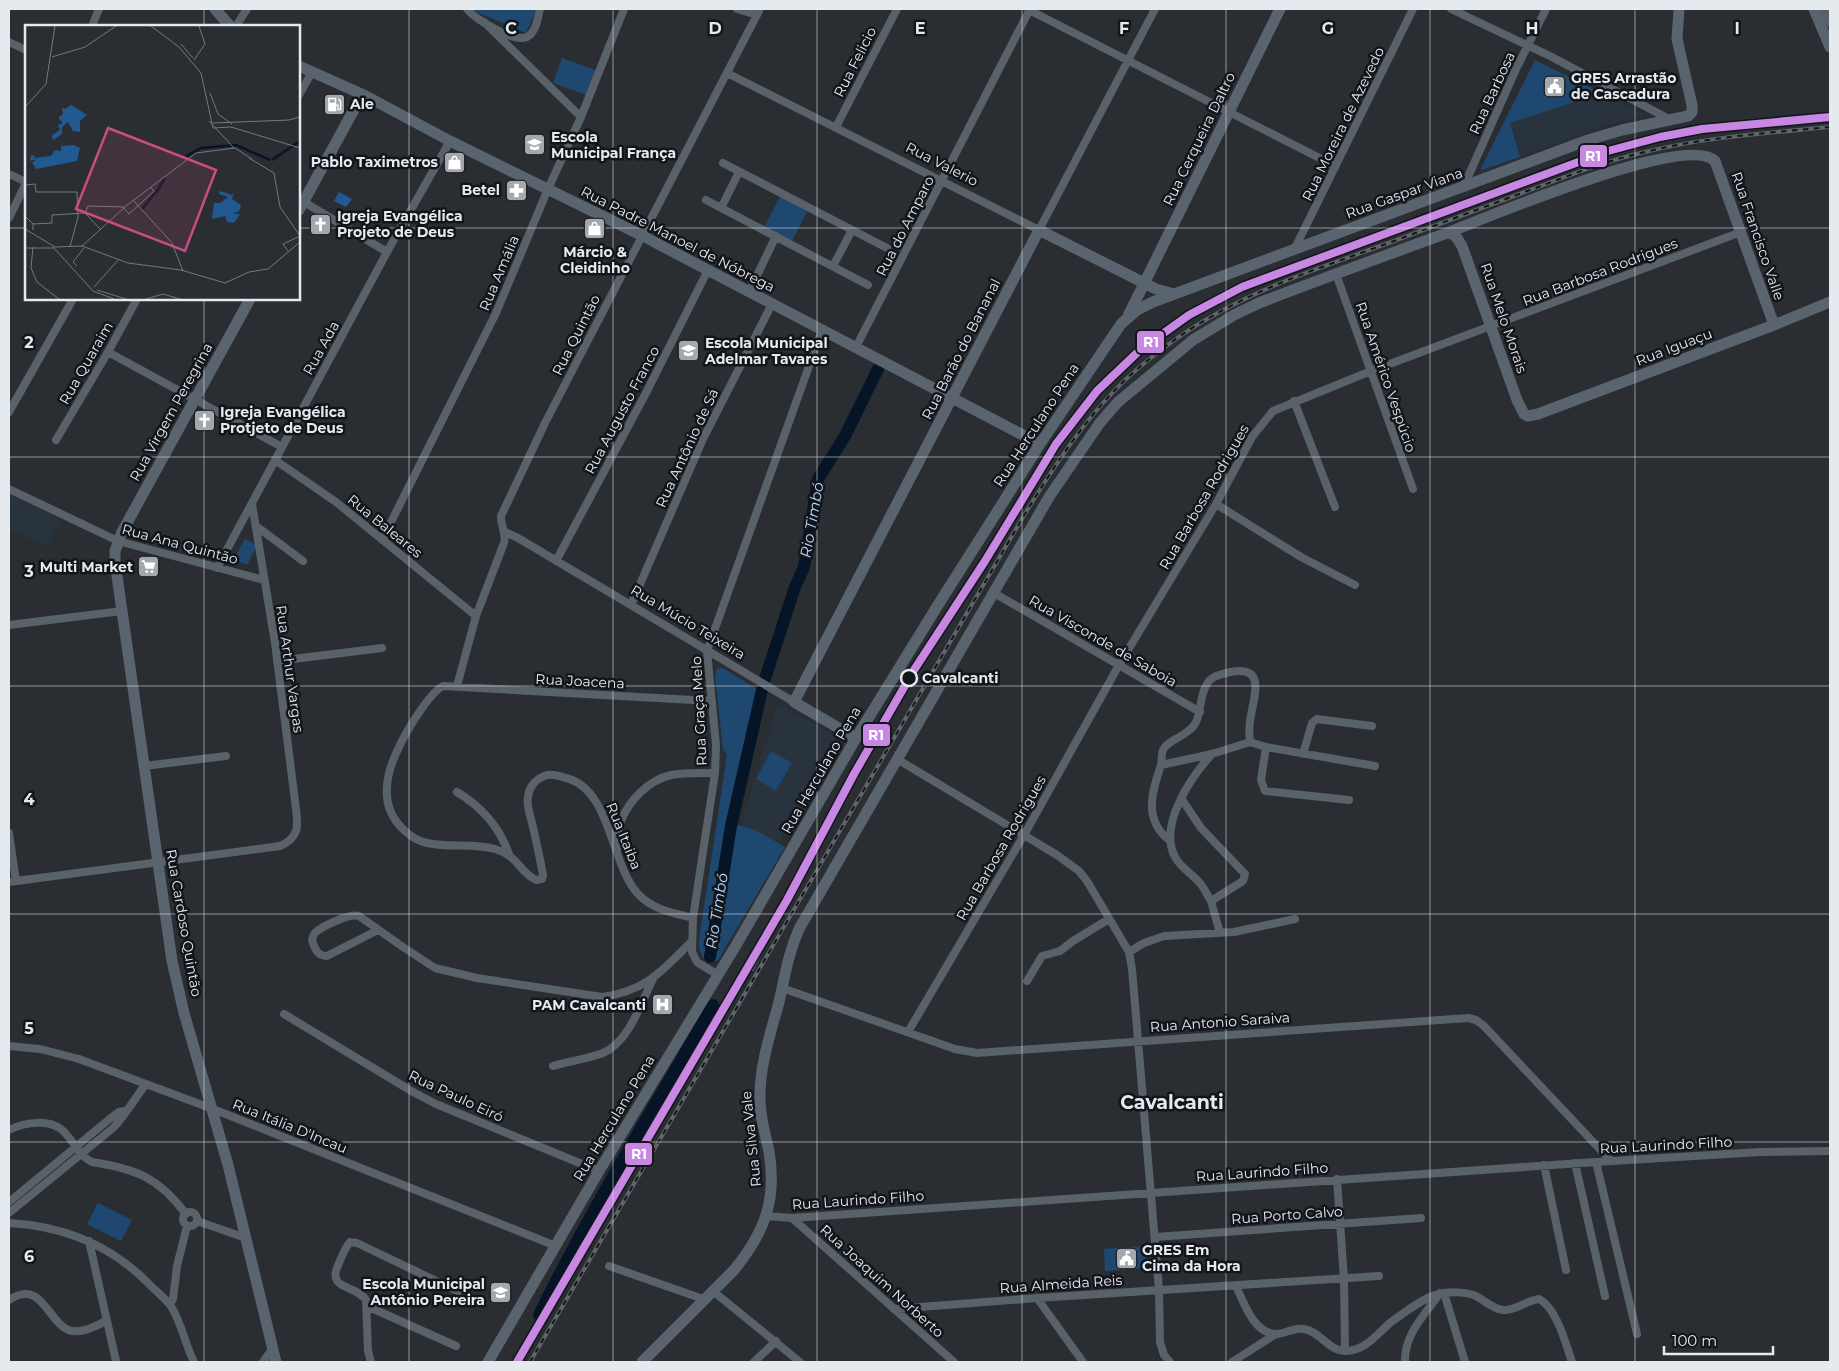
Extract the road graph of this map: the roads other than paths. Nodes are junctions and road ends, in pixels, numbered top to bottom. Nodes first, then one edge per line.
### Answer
1 (99, 9) edge
2 (215, 9) edge
3 (247, 9) edge
4 (467, 9) edge
5 (540, 9) edge
6 (624, 9) edge
7 (737, 9) edge
8 (897, 9) edge
9 (1155, 9) edge
10 (1280, 9) edge
11 (1413, 9) edge
12 (1451, 9) edge
13 (1546, 9) edge
14 (1679, 9) edge
15 (1814, 9) edge
16 (1824, 9) edge
17 (1029, 10) edge
18 (758, 12) edge
19 (484, 22) junction
20 (1830, 23) edge
21 (92, 25) edge
22 (229, 25) edge
23 (237, 25) edge
24 (9, 42) edge
25 (1528, 45) junction
26 (1830, 47) edge
27 (25, 50) edge
28 (1128, 61) junction
29 (300, 66) edge
30 (312, 72) junction
31 (727, 73) junction
32 (300, 93) edge
33 (362, 94) junction
34 (1230, 113) junction
35 (581, 117) junction
36 (1671, 120) junction
37 (836, 127) junction
38 (450, 141) junction
39 (1712, 157) joint
40 (723, 163) dead end
41 (1335, 166) junction
42 (739, 172) junction
43 (9, 174) edge
44 (942, 181) junction
45 (25, 182) edge
46 (25, 184) edge
47 (1463, 188) junction
48 (548, 189) junction
49 (706, 200) dead end
50 (301, 206) edge
51 (721, 208) junction
52 (9, 218) edge
53 (1474, 222) junction
54 (852, 230) junction
55 (1039, 230) junction
56 (1450, 232) junction
57 (1741, 232) junction
58 (641, 235) junction
59 (776, 236) junction
60 (887, 248) dead end
61 (1294, 250) junction
62 (1464, 250) junction
63 (387, 252) junction
64 (833, 266) junction
65 (708, 270) junction
66 (1336, 274) junction
67 (1145, 282) junction
68 (868, 285) dead end
69 (749, 292) junction
70 (1174, 294) junction
71 (72, 300) edge
72 (136, 300) edge
73 (249, 300) edge
74 (1830, 302) edge
75 (772, 304) junction
76 (1127, 318) junction
77 (1774, 325) junction
78 (1491, 326) junction
79 (822, 330) junction
80 (856, 347) junction
81 (108, 352) junction
82 (1371, 371) junction
83 (952, 399) junction
84 (195, 400) junction
85 (1294, 401) junction
86 (9, 412) edge
87 (1528, 416) joint
88 (56, 440) dead end
89 (1040, 444) junction
90 (282, 447) junction
91 (275, 460) junction
92 (9, 489) edge
93 (1413, 489) dead end
94 (252, 504) junction
95 (1216, 504) junction
96 (1335, 507) dead end
97 (256, 526) junction
98 (505, 532) junction
99 (382, 540) junction
100 (118, 541) junction
101 (303, 561) dead end
102 (556, 561) junction
103 (217, 568) junction
104 (264, 580) junction
105 (1355, 585) dead end
106 (994, 593) junction
107 (631, 605) junction
108 (122, 611) junction
109 (476, 616) junction
110 (9, 625) edge
111 (382, 648) dead end
112 (707, 651) junction
113 (277, 661) junction
114 (1119, 665) junction
115 (457, 686) junction
116 (711, 701) junction
117 (794, 702) junction
118 (1200, 712) junction
119 (1372, 726) dead end
120 (856, 738) junction
121 (1250, 742) junction
122 (1266, 748) junction
123 (1212, 754) junction
124 (1303, 754) junction
125 (226, 756) dead end
126 (898, 759) junction
127 (1161, 765) junction
128 (144, 766) junction
129 (1375, 766) dead end
130 (714, 773) junction
131 (457, 792) dead end
132 (1182, 798) junction
133 (1349, 800) dead end
134 (9, 833) edge
135 (1024, 835) junction
136 (1169, 840) junction
137 (618, 850) junction
138 (509, 854) junction
139 (158, 862) junction
140 (12, 881) edge
141 (1211, 901) junction
142 (693, 918) junction
143 (1109, 919) junction
144 (1295, 919) dead end
145 (378, 930) junction
146 (1220, 933) junction
147 (692, 941) junction
148 (1128, 952) junction
149 (718, 975) junction
150 (653, 979) junction
151 (1027, 981) dead end
152 (782, 988) junction
153 (284, 1014) dead end
154 (908, 1032) junction
155 (1137, 1040) junction
156 (9, 1046) edge
157 (553, 1066) dead end
158 (146, 1084) junction
159 (213, 1109) junction
160 (126, 1111) junction
161 (9, 1130) edge
162 (75, 1147) junction
163 (1830, 1151) edge
164 (81, 1154) junction
165 (1612, 1161) junction
166 (1596, 1162) junction
167 (1574, 1163) junction
168 (1544, 1165) junction
169 (599, 1171) junction
170 (1337, 1179) junction
171 (1151, 1192) junction
172 (9, 1202) edge
173 (9, 1213) edge
174 (186, 1214) junction
175 (766, 1216) junction
176 (792, 1218) junction
177 (1421, 1218) dead end
178 (197, 1221) junction
179 (9, 1223) edge
180 (1340, 1224) junction
181 (187, 1226) junction
182 (1155, 1237) junction
183 (246, 1238) junction
184 (88, 1241) junction
185 (556, 1246) junction
186 (609, 1266) dead end
187 (1566, 1270) dead end
188 (1379, 1276) dead end
189 (1344, 1278) junction
190 (1236, 1286) junction
191 (1159, 1290) junction
192 (1442, 1293) junction
193 (710, 1296) junction
194 (1605, 1296) dead end
195 (1037, 1298) junction
196 (9, 1300) edge
197 (478, 1300) dead end
198 (170, 1304) junction
199 (367, 1306) junction
200 (894, 1309) junction
201 (106, 1321) junction
202 (1276, 1334) junction
203 (1637, 1334) dead end
204 (776, 1342) junction
205 (456, 1346) dead end
206 (272, 1349) junction
207 (1345, 1351) junction
208 (116, 1361) edge
209 (194, 1362) edge
210 (263, 1362) edge
211 (276, 1362) edge
212 (371, 1362) edge
213 (488, 1362) edge
214 (642, 1362) edge
215 (754, 1362) edge
216 (800, 1362) edge
217 (954, 1362) edge
218 (1083, 1362) edge
219 (1170, 1362) edge
220 (1232, 1362) edge
221 (1405, 1362) edge
222 (1465, 1362) edge
223 (1572, 1362) edge

1 - 21 street
2 - 22 main road
3 - 23 street
4 - 19 street
5 - 19 street
6 - 35 street, Rua Amália
7 - 18 street
8 - 37 street, Rua Felicio
9 - 28 street, Rua Barão do Bananal
10 - 34 main road, Rua Cerqueira Daltro
11 - 41 street, Rua Moreira de Azevedo
12 - 25 street
13 - 25 street, Rua Barbosa
14 - 36 main road, Rua Gaspar Viana
15 - 26 main road
16 - 20 street
17 - 28 street
17 - 44 street, Rua do Amparo
18 - 31 street, Rua Quintão
19 - 35 street
24 - 27 street
25 - 36 street
25 - 47 street, Rua Barbosa
28 - 34 street
28 - 55 street, Rua Barão do Bananal
29 - 30 main road, Rua Padre Manoel de Nóbrega
30 - 32 street
30 - 33 main road, Rua Padre Manoel de Nóbrega
31 - 37 street, Rua Valerio
31 - 58 street, Rua Quintão
33 - 38 main road, Rua Padre Manoel de Nóbrega
33 - 50 main road
34 - 41 street
34 - 67 main road, Rua Cerqueira Daltro
35 - 48 street, Rua Amália
36 - 47 main road, Rua Gaspar Viana
37 - 44 street, Rua Valerio
38 - 48 main road, Rua Padre Manoel de Nóbrega
38 - 63 street, Rua Ada
39 - 53 main road, Rua Silva Vale
39 - 57 main road, Rua Francisco Valle
40 - 42 street
41 - 61 street, Rua Moreira de Azevedo
42 - 51 street
42 - 54 street
43 - 45 street
44 - 55 street, Rua Valerio
44 - 80 street, Rua do Amparo
46 - 52 street
47 - 61 main road, Rua Gaspar Viana
48 - 58 main road, Rua Padre Manoel de Nóbrega
48 - 99 street, Rua Amália
49 - 51 street
50 - 63 street
51 - 59 street
53 - 56 main road, Rua Silva Vale
53 - 62 main road
54 - 60 street
54 - 64 street
55 - 67 main road, Rua Valerio
55 - 83 main road, Rua Barão do Bananal
56 - 62 main road, Rua Melo Morais
56 - 66 main road, Rua Silva Vale
57 - 77 main road, Rua Francisco Valle
57 - 78 street, Rua Barbosa Rodrigues
58 - 65 main road, Rua Padre Manoel de Nóbrega
58 - 98 street, Rua Quintão
59 - 64 street
59 - 69 street
61 - 70 main road, Rua Gaspar Viana
62 - 78 main road, Rua Melo Morais
63 - 90 street, Rua Ada
64 - 68 street
65 - 69 main road, Rua Padre Manoel de Nóbrega
65 - 102 street, Rua Augusto Franco
66 - 82 street, Rua Américo Vespúcio
66 - 106 main road, Rua Silva Vale
67 - 70 main road
67 - 76 main road, Rua Cerqueira Daltro
69 - 75 main road, Rua Padre Manoel de Nóbrega
70 - 76 main road, Rua Gaspar Viana
71 - 86 street
72 - 81 street, Rua Quaraim
73 - 84 main road, Rua Virgem Peregrina
74 - 77 main road, Rua Iguaçu
75 - 79 main road, Rua Padre Manoel de Nóbrega
75 - 107 street, Rua Antônio de Sá
76 - 89 main road, Rua Herculano Pena
77 - 87 main road, Rua Iguaçu
78 - 82 street, Rua Barbosa Rodrigues
78 - 87 main road, Rua Melo Morais
79 - 80 main road, Rua Padre Manoel de Nóbrega
79 - 112 street, Rua Graça Melo
80 - 83 main road, Rua Padre Manoel de Nóbrega
81 - 84 street
81 - 88 street, Rua Quaraim
82 - 85 street, Rua Barbosa Rodrigues
82 - 93 street, Rua Américo Vespúcio
83 - 89 main road, Rua Padre Manoel de Nóbrega
83 - 117 main road, Rua Barão do Bananal
84 - 90 street
84 - 100 main road, Rua Virgem Peregrina
85 - 95 street, Rua Barbosa Rodrigues
85 - 96 street
89 - 120 main road, Rua Herculano Pena
90 - 91 street, Rua Ada
91 - 94 street, Rua Ada
91 - 99 street, Rua Baleares
92 - 100 street, Rua Ana Quintão
94 - 97 street, Rua Arthur Vargas
94 - 103 street, Rua Ada
95 - 105 street
95 - 114 street, Rua Barbosa Rodrigues
97 - 101 street
97 - 104 street, Rua Arthur Vargas
98 - 102 street, Rua Múcio Teixeira
98 - 109 street, Rua Quintão
99 - 109 street, Rua Baleares
100 - 103 street, Rua Ana Quintão
100 - 108 main road, Rua Cardoso Quintão
102 - 107 street, Rua Múcio Teixeira
103 - 104 street, Rua Ana Quintão
104 - 113 street, Rua Arthur Vargas
106 - 114 street, Rua Visconde de Saboia
106 - 126 main road, Rua Silva Vale
107 - 112 street, Rua Múcio Teixeira
108 - 110 street
108 - 128 main road, Rua Cardoso Quintão
109 - 115 street, Rua Quintão
111 - 113 street
112 - 116 street, Rua Graça Melo
112 - 117 street, Rua Múcio Teixeira
113 - 139 street, Rua Arthur Vargas
114 - 118 street, Rua Visconde de Saboia
114 - 135 street, Rua Barbosa Rodrigues
115 - 116 street, Rua Joacena
115 - 138 street, Rua Joacena
116 - 130 street, Rua Graça Melo
117 - 120 main road, Rua Múcio Teixeira
118 - 121 street
118 - 127 street
119 - 124 street
120 - 149 main road, Rua Herculano Pena
121 - 122 street
121 - 123 street
122 - 124 street
122 - 133 street
123 - 127 street
123 - 132 street
124 - 129 street
125 - 128 street
126 - 135 street
126 - 152 main road, Rua Silva Vale
127 - 136 street
128 - 139 main road, Rua Cardoso Quintão
130 - 137 street
130 - 142 street, Rua Graça Melo
131 - 138 street
132 - 136 street
132 - 141 street
134 - 140 street
135 - 143 street
135 - 154 street, Rua Barbosa Rodrigues
136 - 141 street
137 - 138 street, Rua Itaiba
137 - 142 street, Rua Itaiba
139 - 140 street
139 - 159 main road, Rua Cardoso Quintão
141 - 146 street
142 - 147 street, Rua Graça Melo
143 - 148 street
143 - 151 street
144 - 146 street
145 - 145 street
145 - 150 street
146 - 148 street
147 - 149 street, Rua Graça Melo
147 - 150 street
148 - 155 street
149 - 169 main road, Rua Herculano Pena
150 - 157 street
152 - 154 street, Rua Antonio Saraiva
152 - 175 main road, Rua Silva Vale
153 - 169 street, Rua Paulo Eiró
154 - 155 street, Rua Antonio Saraiva
155 - 165 street, Rua Antonio Saraiva
155 - 171 street
156 - 158 street, Rua Itália D'Incau
158 - 159 street, Rua Itália D'Incau
158 - 160 street
159 - 183 main road, Rua Cardoso Quintão
159 - 185 street, Rua Itália D'Incau
160 - 162 street
160 - 164 street
161 - 162 street
162 - 164 street
162 - 172 street
163 - 165 street, Rua Laurindo Filho
164 - 173 street
164 - 174 street
165 - 166 street, Rua Laurindo Filho
166 - 167 street, Rua Laurindo Filho
166 - 203 street
167 - 168 street, Rua Laurindo Filho
167 - 194 street
168 - 170 street, Rua Laurindo Filho
168 - 187 street
169 - 185 main road, Rua Herculano Pena
170 - 171 street, Rua Laurindo Filho
170 - 180 street
171 - 176 street, Rua Laurindo Filho
171 - 182 street
174 - 178 street
174 - 181 street
175 - 176 street, Rua Laurindo Filho
175 - 193 main road, Rua Silva Vale
176 - 200 street, Rua Joaquim Norberto
177 - 180 street, Rua Porto Calvo
178 - 181 street
178 - 183 street
179 - 184 street
180 - 182 street, Rua Porto Calvo
180 - 189 street
181 - 198 street
182 - 191 street
183 - 206 main road, Rua Cardoso Quintão
184 - 198 street
184 - 201 street
185 - 213 main road, Rua Herculano Pena
186 - 193 street
188 - 189 street, Rua Almeida Reis
189 - 190 street, Rua Almeida Reis
189 - 207 street
190 - 191 street, Rua Almeida Reis
190 - 202 street
191 - 195 street, Rua Almeida Reis
191 - 219 street
192 - 207 street
192 - 221 street
192 - 222 street
192 - 223 street
193 - 204 street
193 - 214 main road, Rua Silva Vale
195 - 200 street, Rua Almeida Reis
195 - 218 street
196 - 201 street
197 - 199 street
198 - 209 street
199 - 205 street
199 - 212 street
200 - 217 street, Rua Joaquim Norberto
201 - 208 street
202 - 207 street
202 - 220 street
204 - 215 street
204 - 216 street
206 - 210 street
206 - 211 main road, Rua Cardoso Quintão

